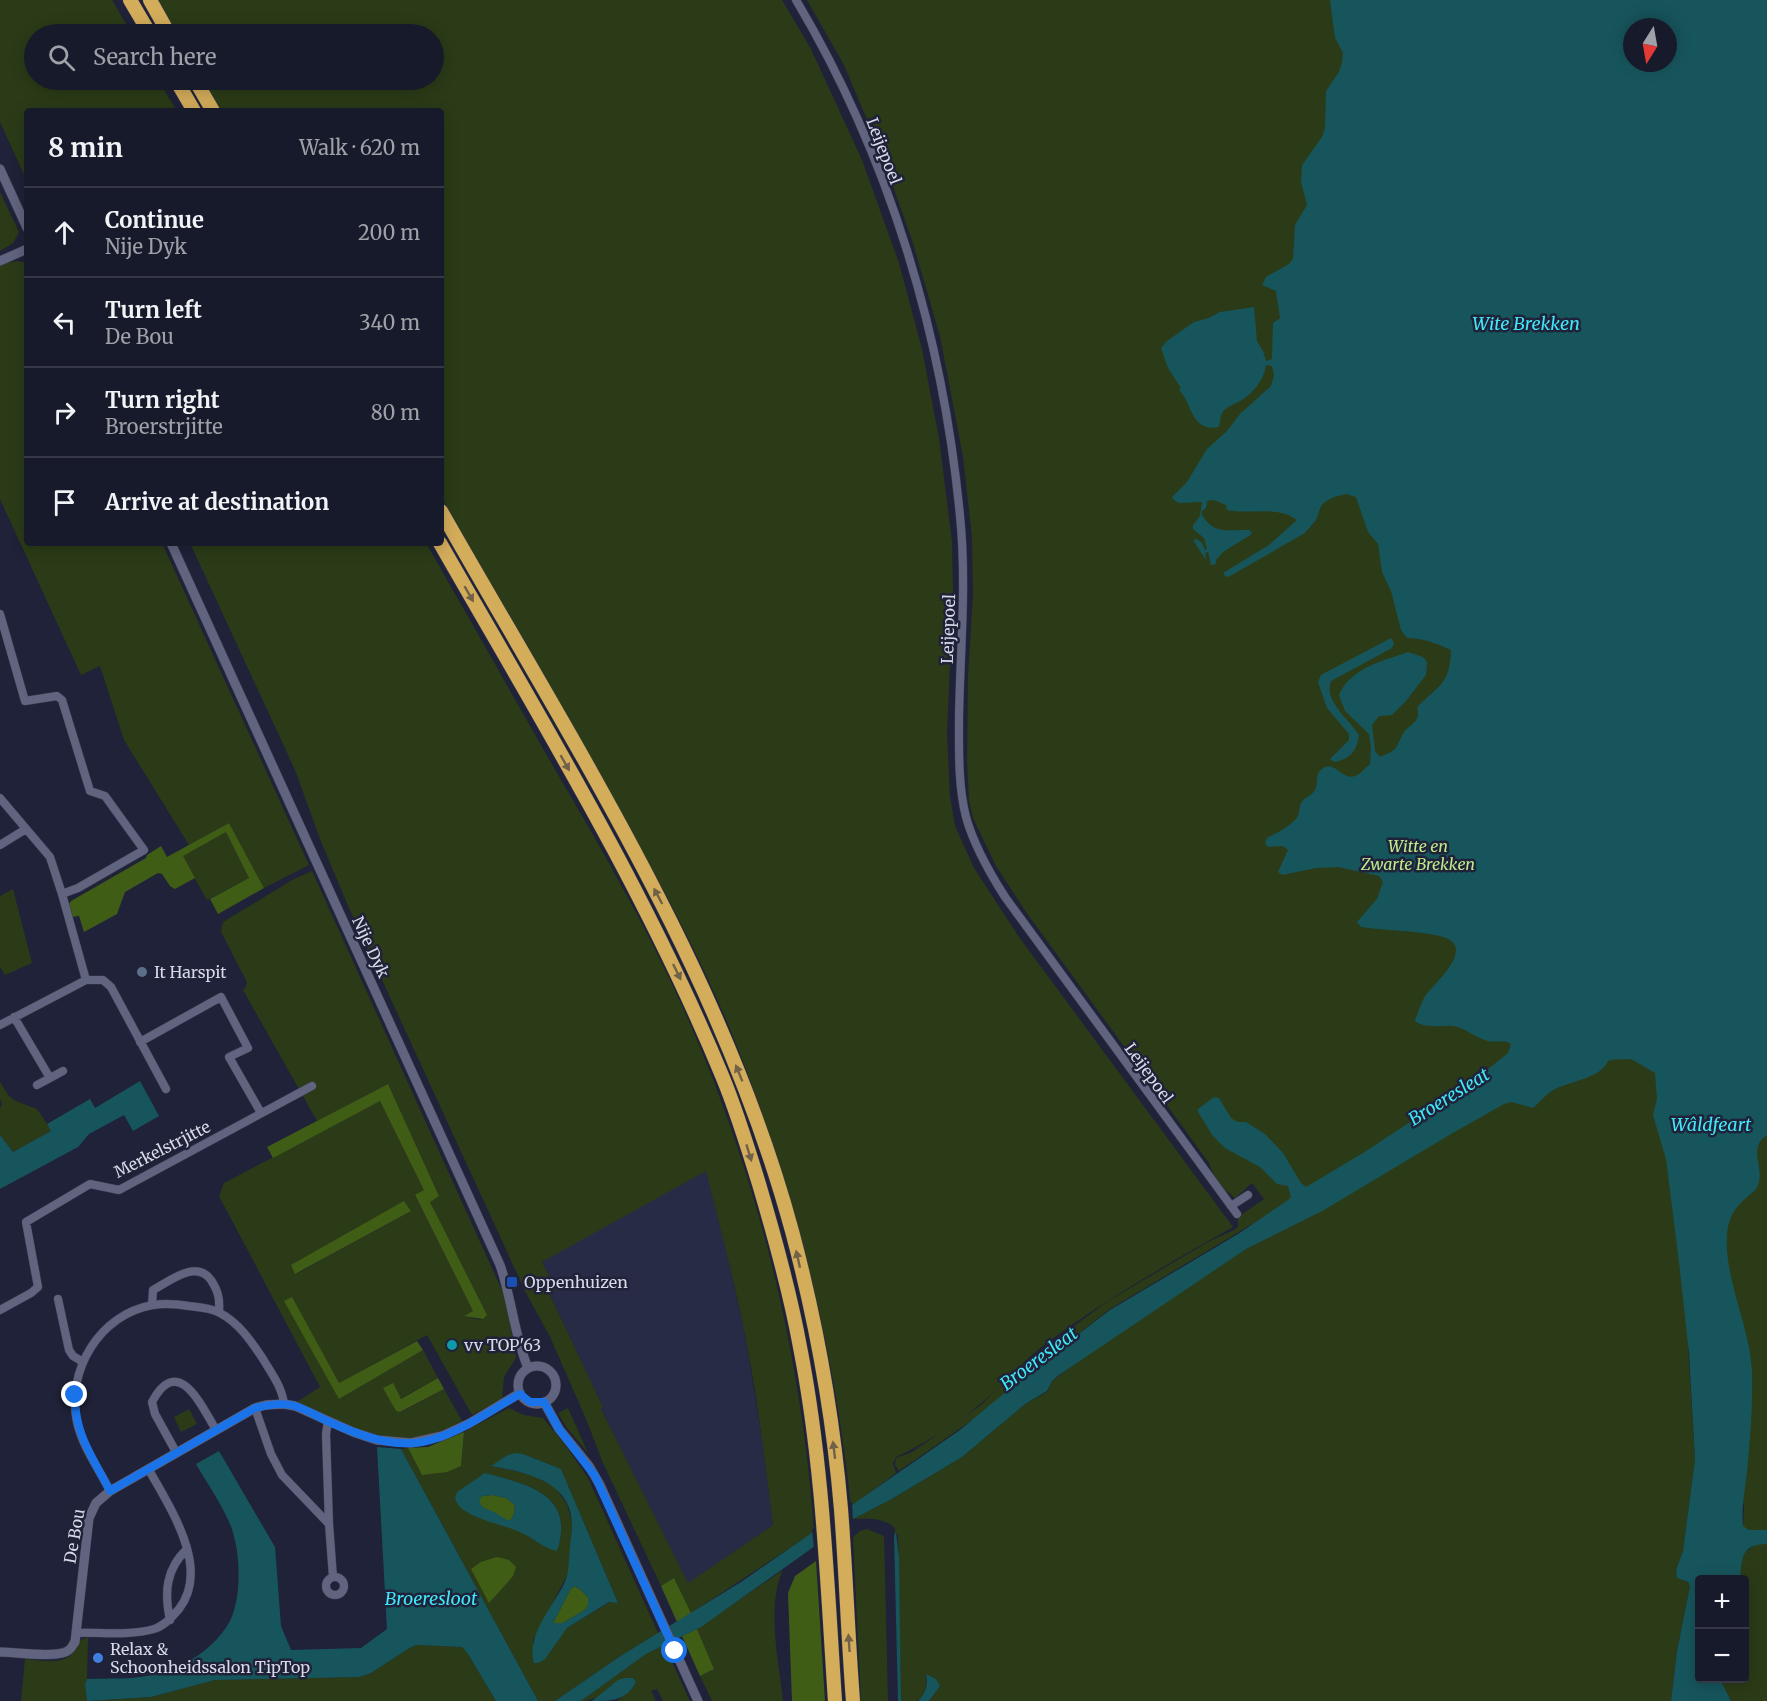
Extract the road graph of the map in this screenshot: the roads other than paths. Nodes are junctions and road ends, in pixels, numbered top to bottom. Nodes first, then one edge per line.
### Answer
1 (130, 0) edge
2 (150, 0) edge
3 (796, 0) edge
4 (144, 24) edge
5 (163, 24) edge
6 (182, 90) edge
7 (201, 90) edge
8 (192, 108) edge
9 (211, 108) edge
10 (0, 169) edge
11 (24, 221) edge
12 (24, 250) edge
13 (0, 261) edge
14 (444, 516) edge
15 (172, 546) edge
16 (442, 546) edge
17 (0, 614) edge
18 (3, 636) edge
19 (0, 798) edge
20 (26, 829) junction
21 (0, 844) edge
22 (62, 894) junction
23 (86, 980) junction
24 (14, 1017) junction
25 (0, 1025) edge
26 (140, 1042) junction
27 (63, 1071) dead end
28 (50, 1078) junction
29 (37, 1085) dead end
30 (312, 1086) dead end
31 (166, 1089) dead end
32 (261, 1113) junction
33 (1248, 1195) dead end
34 (1231, 1206) junction
35 (1237, 1214) dead end
36 (58, 1299) dead end
37 (152, 1305) junction
38 (0, 1310) edge
39 (219, 1311) junction
40 (83, 1362) junction
41 (528, 1368) junction
42 (520, 1394) junction
43 (544, 1402) junction
44 (284, 1404) junction
45 (255, 1408) junction
46 (328, 1421) junction
47 (216, 1430) junction
48 (176, 1452) junction
49 (149, 1470) junction
50 (110, 1491) junction
51 (329, 1524) junction
52 (187, 1549) junction
53 (333, 1577) dead end
54 (170, 1620) junction
55 (76, 1633) junction
56 (0, 1652) edge
57 (698, 1701) edge
58 (835, 1701) edge
59 (853, 1701) edge

1 - 4 highway
2 - 5 highway
3 - 34 street, Leijepoel
6 - 8 highway
7 - 9 highway
10 - 11 street
12 - 13 street
59 -> 14 highway
15 - 41 street, Nije Dyk
16 -> 58 highway
17 - 18 street
18 - 22 street
19 - 20 street
20 - 21 street
20 - 22 street
22 - 23 street
23 - 24 street
23 - 26 street
24 - 25 street
24 - 28 street
26 - 31 street
26 - 32 street
27 - 28 street
28 - 29 street
30 - 32 street, Merkelstrjitte
32 - 38 street, Merkelstrjitte
33 - 34 street
34 - 35 street, Leijepoel
36 - 40 street
37 - 39 street
37 - 39 street
37 - 40 street
39 - 44 street
40 - 50 street
41 - 42 street
41 - 43 street
42 - 43 street
42 - 46 street, De Bou
43 - 57 street
44 - 45 street, De Bou
44 - 46 street, De Bou
45 - 47 street, De Bou
45 - 51 street
46 - 51 street
47 - 48 street, De Bou
47 - 48 street
48 - 49 street, De Bou
49 - 50 street, De Bou
49 - 52 street
50 - 55 street, De Bou
51 - 53 street
52 - 54 street
52 - 54 street
54 - 55 street
55 - 56 street

